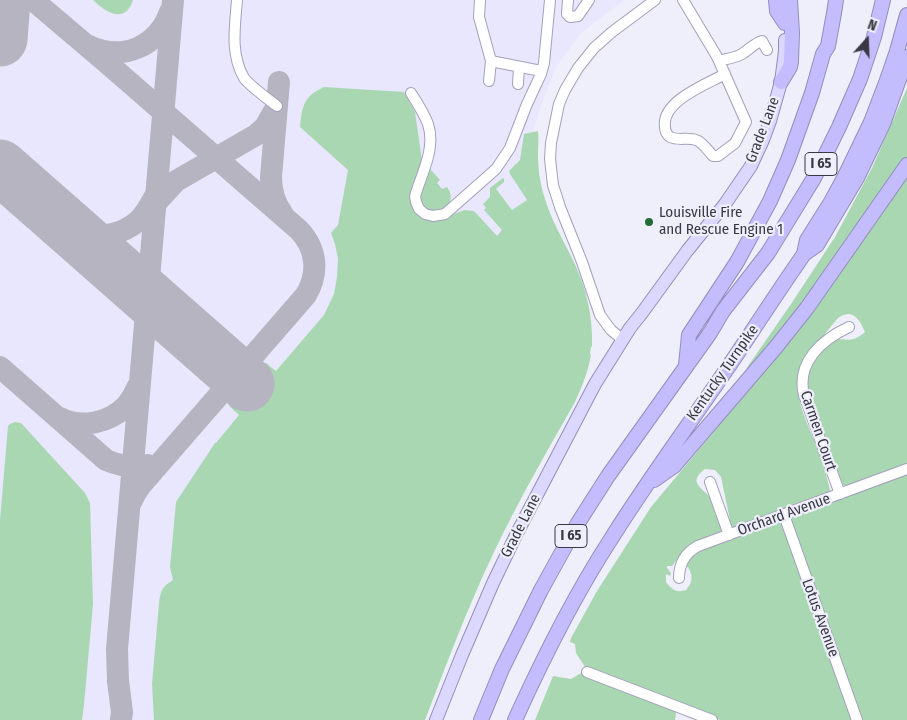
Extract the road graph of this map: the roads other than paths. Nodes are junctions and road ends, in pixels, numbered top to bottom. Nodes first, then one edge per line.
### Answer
1 (237, 0) edge
2 (480, 0) edge
3 (550, 0) edge
4 (568, 0) edge
5 (589, 0) edge
6 (655, 0) edge
7 (683, 0) edge
8 (776, 0) edge
9 (783, 0) edge
10 (790, 0) edge
11 (829, 0) edge
12 (836, 0) edge
13 (883, 0) edge
14 (907, 15) edge
15 (785, 23) junction
16 (767, 50) dead end
17 (823, 54) junction
18 (907, 57) edge
19 (491, 61) junction
20 (719, 61) junction
21 (519, 67) junction
22 (542, 71) junction
23 (725, 74) junction
24 (489, 81) dead end
25 (781, 82) junction
26 (518, 84) dead end
27 (411, 93) dead end
28 (277, 106) dead end
29 (907, 164) edge
30 (804, 254) junction
31 (849, 327) dead end
32 (622, 339) junction
33 (686, 366) junction
34 (907, 468) edge
35 (710, 482) dead end
36 (649, 483) junction
37 (840, 494) junction
38 (784, 515) junction
39 (729, 535) junction
40 (679, 578) dead end
41 (587, 672) dead end
42 (436, 720) edge
43 (480, 720) edge
44 (515, 720) edge
45 (712, 720) edge
46 (857, 720) edge

1 - 28 street
2 - 19 street
3 - 22 street
4 - 5 street
6 - 32 street
7 - 20 street
8 - 15 highway
9 - 15 main road, Grade Lane
10 - 25 highway
11 - 17 highway
12 - 17 highway
13 - 33 highway, I 65
14 - 30 highway, Kentucky Turnpike / I 65
15 - 25 main road, Grade Lane
16 - 20 street
17 - 33 highway
18 - 30 highway
19 - 21 street
19 - 24 street
20 - 23 street
21 - 22 street
21 - 26 street
22 - 27 street
23 - 23 street
25 - 32 main road, Grade Lane
29 - 36 highway
30 - 36 highway, Kentucky Turnpike / I 65
31 - 37 street, Carmen Court
32 - 42 main road, Grade Lane
33 - 43 highway, I 65
34 - 37 street, Orchard Avenue
35 - 39 street
36 - 44 highway, Kentucky Turnpike / I 65
37 - 38 street, Orchard Avenue
38 - 39 street, Orchard Avenue
38 - 46 street, Lotus Avenue
39 - 40 street, Orchard Avenue
41 - 45 street

